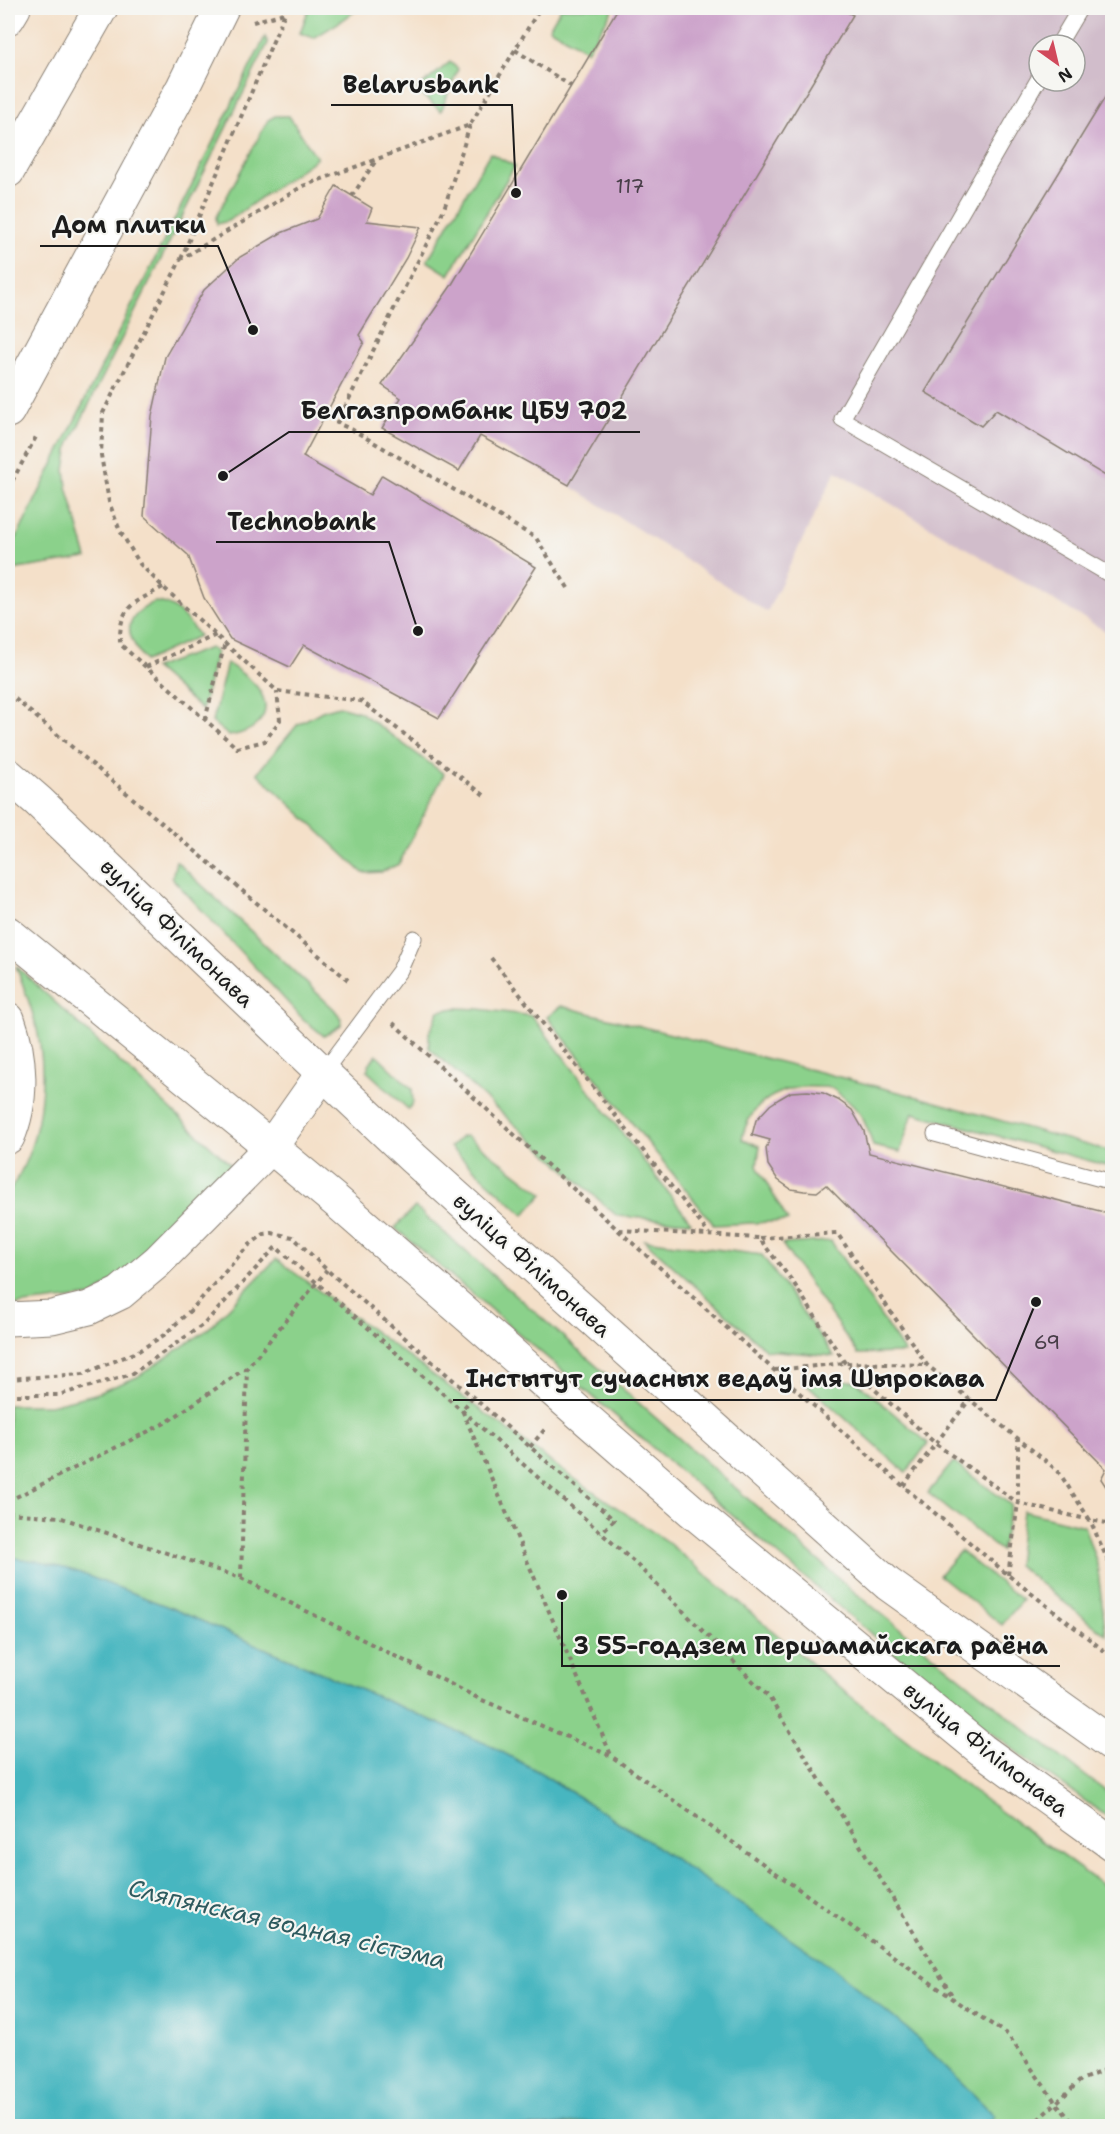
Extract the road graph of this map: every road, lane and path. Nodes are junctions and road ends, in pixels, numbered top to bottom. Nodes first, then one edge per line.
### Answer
1 (14, 8) edge
2 (101, 8) edge
3 (222, 8) edge
4 (287, 8) edge
5 (540, 8) edge
6 (1080, 8) edge
7 (8, 18) edge
8 (1065, 33) edge
9 (515, 50) junction
10 (571, 86) dead end
11 (1030, 93) edge
12 (470, 124) junction
13 (377, 159) junction
14 (8, 171) edge
15 (352, 196) dead end
16 (181, 259) junction
17 (8, 411) edge
18 (1113, 576) edge
19 (163, 587) junction
20 (570, 591) dead end
21 (216, 635) junction
22 (225, 643) junction
23 (146, 667) junction
24 (277, 691) junction
25 (8, 693) edge
26 (205, 720) junction
27 (8, 758) edge
28 (8, 775) edge
29 (484, 795) dead end
30 (38, 801) junction
31 (8, 933) edge
32 (414, 938) dead end
33 (491, 958) dead end
34 (348, 980) dead end
35 (8, 1019) edge
36 (391, 1021) dead end
37 (323, 1073) junction
38 (935, 1134) dead end
39 (8, 1137) edge
40 (271, 1147) junction
41 (1113, 1182) edge
42 (618, 1230) junction
43 (710, 1234) junction
44 (759, 1238) junction
45 (327, 1270) junction
46 (316, 1282) junction
47 (8, 1319) edge
48 (845, 1363) junction
49 (927, 1365) junction
50 (247, 1368) junction
51 (774, 1370) junction
52 (8, 1379) edge
53 (8, 1395) edge
54 (473, 1397) junction
55 (970, 1399) junction
56 (462, 1410) junction
57 (1018, 1438) junction
58 (936, 1444) junction
59 (903, 1486) junction
60 (8, 1501) edge
61 (1018, 1503) junction
62 (8, 1513) edge
63 (1090, 1520) junction
64 (1113, 1524) edge
65 (601, 1533) junction
66 (1113, 1570) edge
67 (1008, 1575) junction
68 (241, 1578) junction
69 (1113, 1657) edge
70 (1113, 1744) edge
71 (611, 1756) junction
72 (1113, 1844) edge
73 (956, 2000) junction
74 (1113, 2067) edge
75 (1056, 2103) junction
76 (1031, 2127) edge
77 (1076, 2127) edge

1 - 7 street
2 - 14 street
3 - 17 street
4 - 16 path
5 - 9 path
6 - 8 lane
9 - 10 path
9 - 12 path
11 - 18 lane
12 - 13 path
12 - 20 path
13 - 15 path
13 - 16 path
16 - 19 path
19 - 21 path
19 - 23 path
21 - 22 path
21 - 23 path
22 - 24 path
22 - 26 path
23 - 26 path
24 - 26 path
24 - 29 path
25 - 34 path
27 - 30 street
28 - 30 street, вуліца Філімонава
30 - 37 street, вуліца Філімонава
31 - 40 street, вуліца Філімонава
32 - 37 lane
33 - 43 path
35 - 39 street
36 - 42 path
37 - 40 street
37 - 70 street, вуліца Філімонава
38 - 41 lane
40 - 47 street
40 - 72 street, вуліца Філімонава
42 - 43 path
42 - 51 path
43 - 44 path
44 - 48 path
44 - 49 path
45 - 46 path
45 - 52 path
45 - 54 path
46 - 50 path
46 - 53 path
46 - 56 path
48 - 49 path
48 - 51 path
48 - 58 path
49 - 55 path
50 - 60 path
50 - 68 path
51 - 59 path
54 - 56 path
54 - 65 path
55 - 57 path
55 - 58 path
56 - 65 path
56 - 71 path
57 - 61 path
57 - 63 path
58 - 59 path
58 - 61 path
59 - 67 path
61 - 63 path
61 - 67 path
62 - 68 path
63 - 64 path
63 - 66 path
65 - 73 path
67 - 69 path
68 - 71 path
71 - 73 path
73 - 75 path
74 - 75 path
75 - 76 path
75 - 77 path

